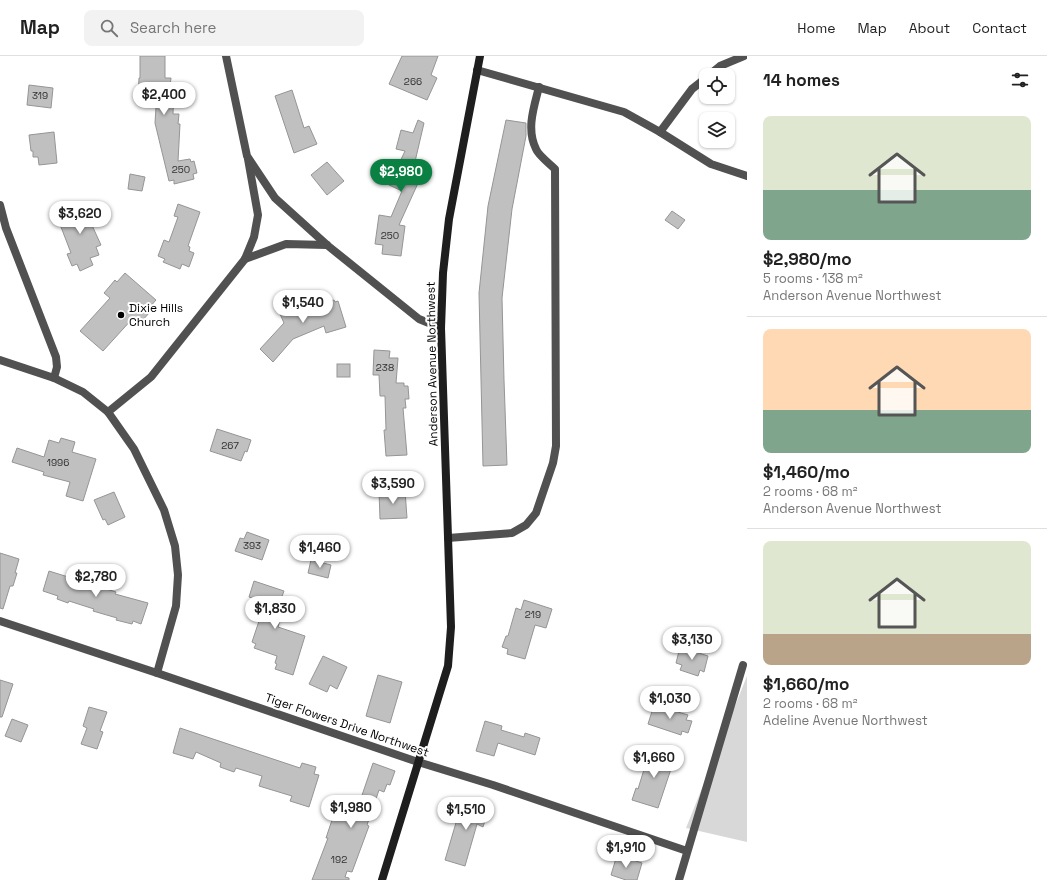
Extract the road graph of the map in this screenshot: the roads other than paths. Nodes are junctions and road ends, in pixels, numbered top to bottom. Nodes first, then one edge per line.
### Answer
1 (226, 56) edge
2 (480, 56) edge
3 (744, 56) edge
4 (718, 68) edge
5 (477, 70) junction
6 (699, 84) edge
7 (539, 87) junction
8 (660, 132) junction
9 (247, 156) junction
10 (747, 176) edge
11 (0, 204) edge
12 (327, 245) junction
13 (245, 259) junction
14 (441, 328) junction
15 (0, 360) edge
16 (54, 378) junction
17 (108, 412) junction
18 (448, 538) junction
19 (0, 621) edge
20 (743, 665) dead end
21 (157, 673) junction
22 (418, 762) junction
23 (687, 851) junction
24 (382, 880) edge
25 (678, 880) edge

1 - 9 street
2 - 5 street, Anderson Avenue Northwest
3 - 4 street
5 - 7 street
5 - 14 street, Anderson Avenue Northwest
6 - 8 street
7 - 8 street
7 - 18 street
8 - 10 street
9 - 12 street
9 - 13 street
11 - 16 street
12 - 13 street
12 - 14 street
13 - 17 street
14 - 18 street, Anderson Avenue Northwest
15 - 16 street
16 - 17 street
17 - 21 street
18 - 22 street, Anderson Avenue Northwest
19 - 21 street, Tiger Flowers Drive Northwest
20 - 23 street
21 - 22 street, Tiger Flowers Drive Northwest
22 - 23 street, Tiger Flowers Drive Northwest
22 - 24 street, Anderson Avenue Northwest
23 - 25 street

